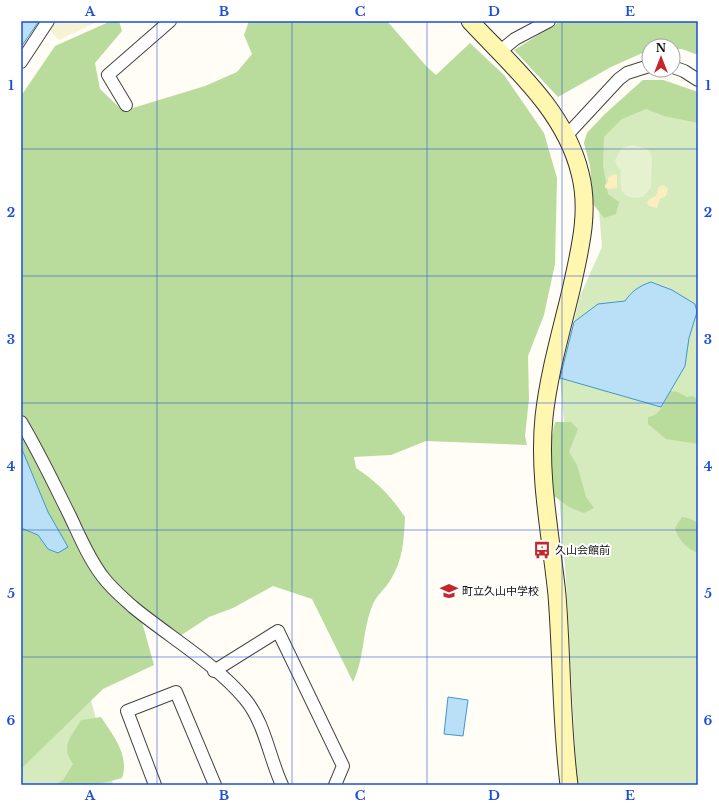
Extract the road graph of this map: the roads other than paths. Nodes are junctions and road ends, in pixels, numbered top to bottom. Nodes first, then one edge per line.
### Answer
1 (48, 21) edge
2 (170, 21) edge
3 (470, 21) edge
4 (549, 21) edge
5 (499, 52) junction
6 (21, 62) edge
7 (641, 68) edge
8 (681, 70) edge
9 (698, 80) edge
10 (126, 105) dead end
11 (567, 135) junction
12 (21, 422) edge
13 (214, 671) junction
14 (154, 785) edge
15 (215, 785) edge
16 (282, 785) edge
17 (335, 785) edge
18 (569, 785) edge

1 - 6 street
2 - 10 street
3 - 5 street
4 - 5 street
5 - 11 street
7 - 11 street
8 - 9 street
11 - 18 street
12 - 13 street
13 - 16 street
13 - 17 street
14 - 15 street

